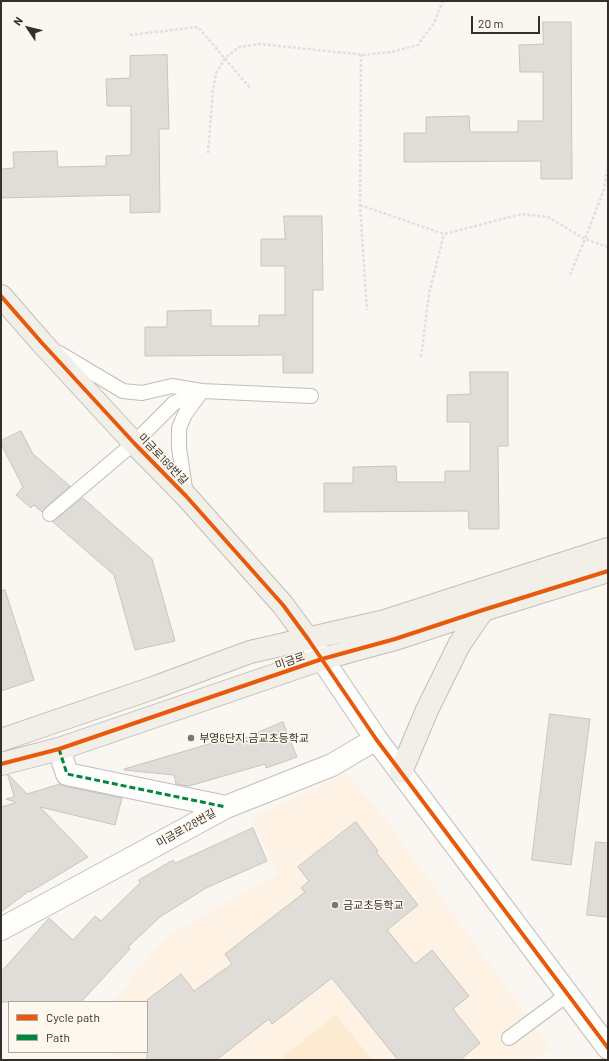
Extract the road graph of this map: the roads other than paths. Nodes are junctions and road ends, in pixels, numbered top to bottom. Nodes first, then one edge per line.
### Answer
1 (1, 296) edge
2 (42, 343) junction
3 (202, 391) junction
4 (311, 396) dead end
5 (134, 443) junction
6 (186, 496) junction
7 (50, 514) dead end
8 (608, 549) edge
9 (608, 571) edge
10 (483, 610) junction
11 (308, 638) junction
12 (322, 659) junction
13 (1, 739) edge
14 (376, 739) junction
15 (58, 750) junction
16 (4, 763) edge
17 (401, 772) junction
18 (226, 806) junction
19 (1, 929) edge
20 (567, 995) junction
21 (509, 1038) dead end
22 (608, 1048) edge

1 - 2 street, 미금로189번길
2 - 3 lane
2 - 5 street, 미금로189번길
3 - 4 lane
3 - 5 lane
3 - 6 lane
5 - 6 street, 미금로189번길
5 - 7 lane
6 - 11 street, 미금로189번길
8 - 11 street, 미금로
9 - 10 street, 미금로
10 - 12 street, 미금로
10 - 17 street
11 - 12 street
11 - 13 street, 미금로
12 - 14 street
12 - 15 street, 미금로
13 - 16 street
14 - 17 street
14 - 18 street, 미금로128번길
15 - 16 street, 미금로
15 - 18 street
17 - 20 street
18 - 19 street, 미금로128번길
20 - 21 lane
20 - 22 street

